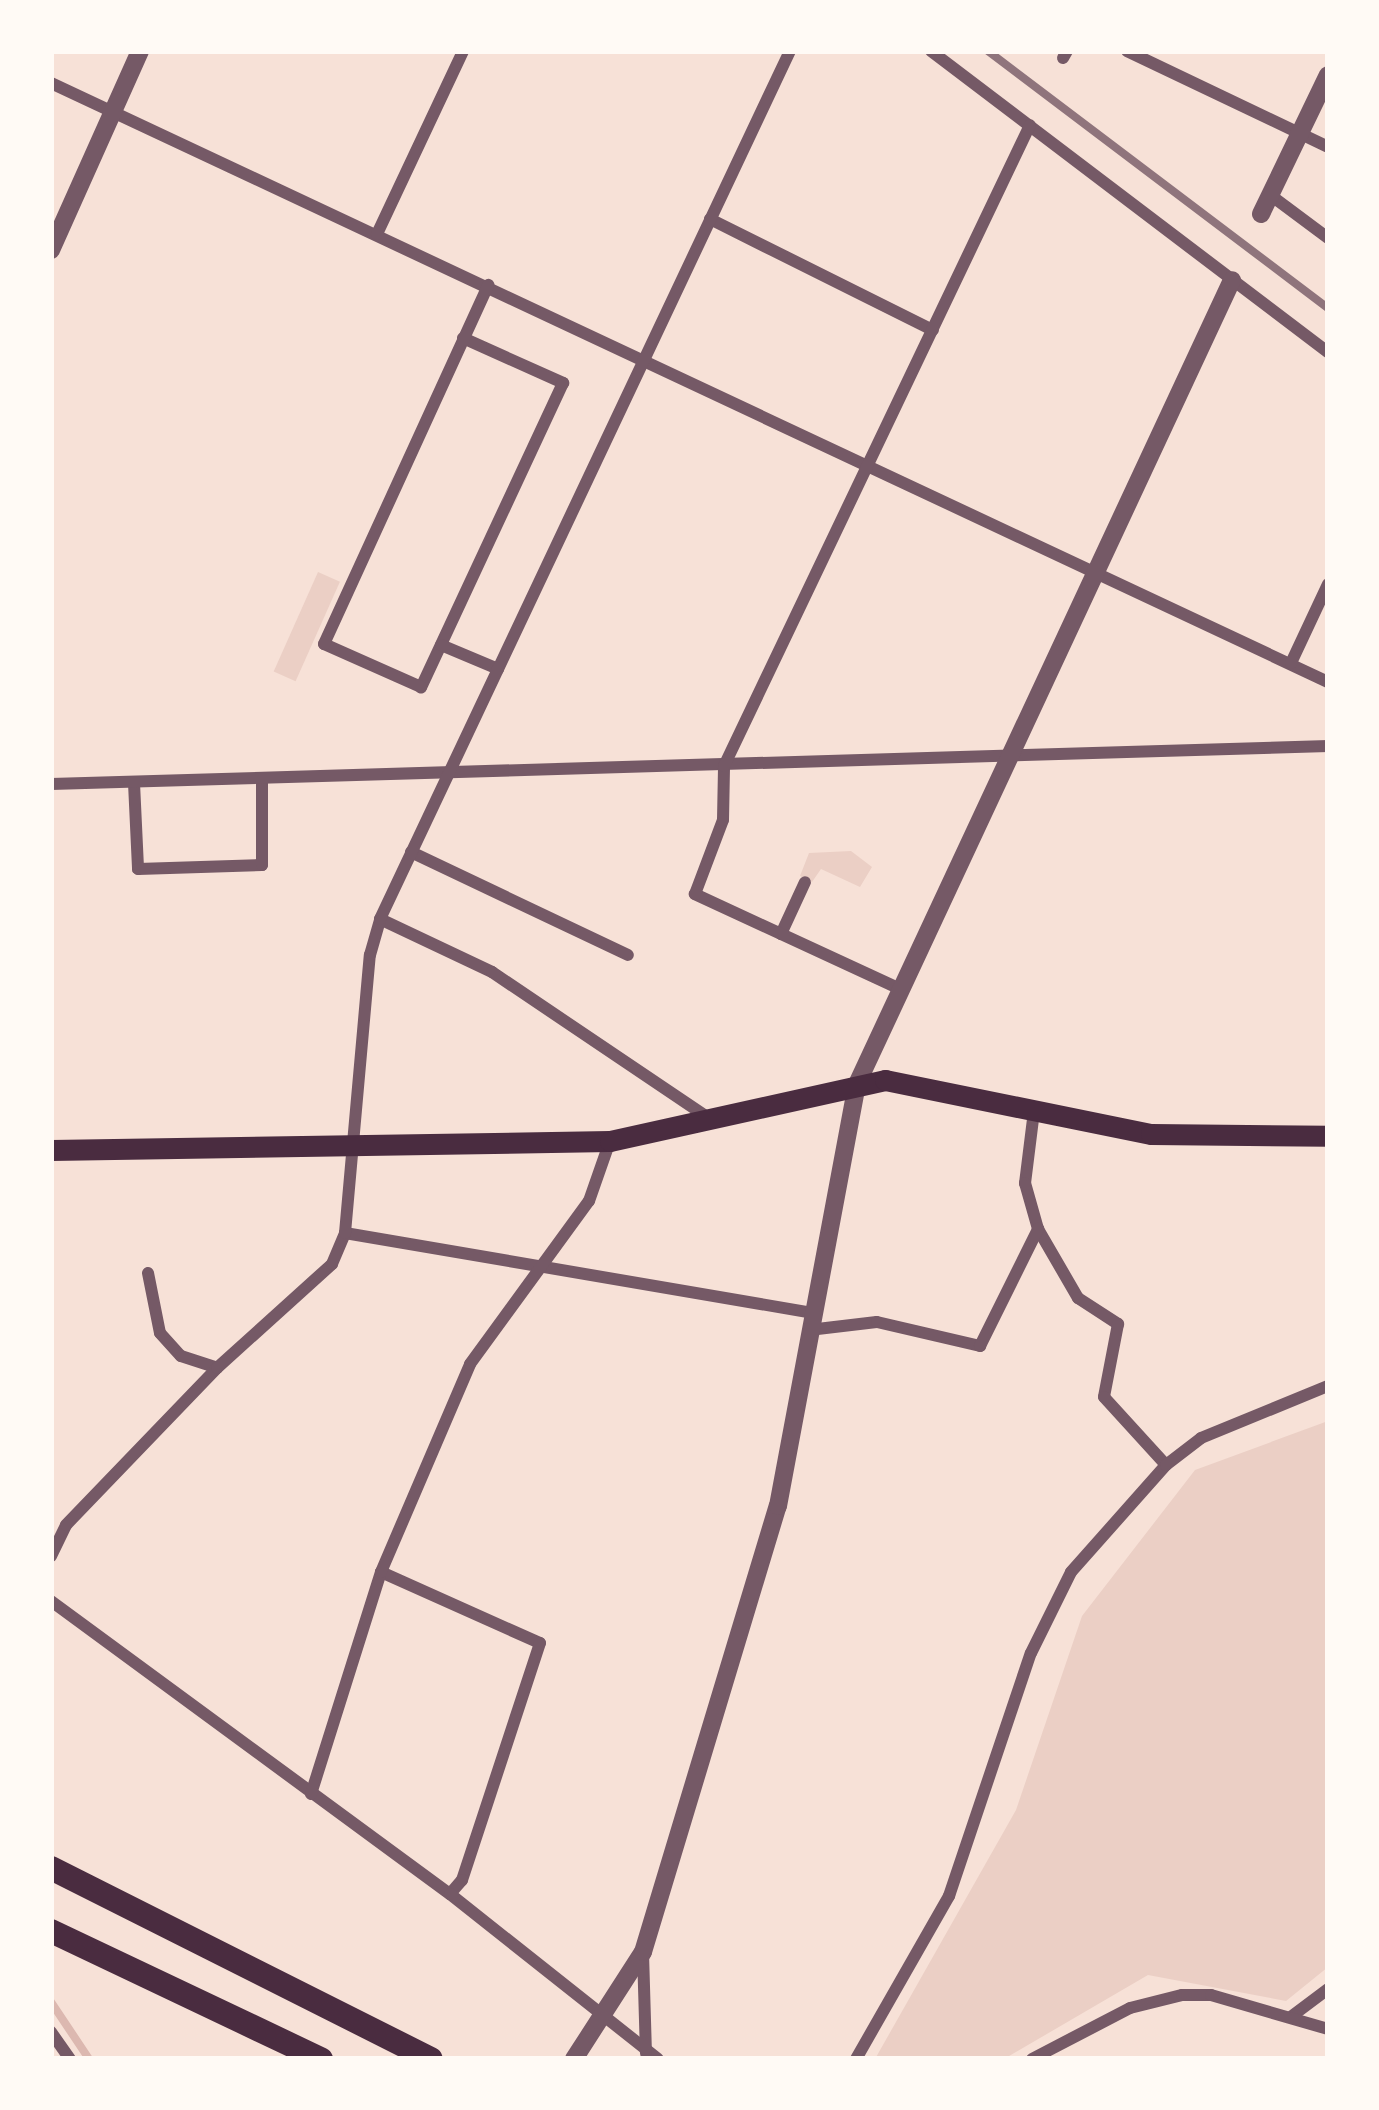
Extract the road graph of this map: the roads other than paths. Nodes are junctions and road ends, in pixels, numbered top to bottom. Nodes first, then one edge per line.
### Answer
1 (140, 51) edge
2 (463, 51) edge
3 (790, 51) edge
4 (931, 51) edge
5 (1127, 51) edge
6 (1328, 75) edge
7 (51, 83) edge
8 (112, 113) junction
9 (1030, 125) junction
10 (1299, 138) junction
11 (1328, 147) edge
12 (1269, 194) junction
13 (1261, 214) dead end
14 (710, 219) junction
15 (377, 234) junction
16 (1328, 238) edge
17 (51, 250) edge
18 (1232, 280) junction
19 (488, 284) junction
20 (933, 330) junction
21 (464, 338) junction
22 (1328, 352) edge
23 (646, 357) junction
24 (870, 462) junction
25 (1094, 570) junction
26 (1328, 584) edge
27 (441, 645) junction
28 (1292, 663) junction
29 (498, 669) junction
30 (1328, 682) edge
31 (1328, 746) edge
32 (1006, 758) junction
33 (724, 766) junction
34 (451, 768) junction
35 (262, 779) junction
36 (134, 783) junction
37 (51, 784) edge
38 (411, 852) junction
39 (805, 882) dead end
40 (380, 919) junction
41 (781, 934) junction
42 (628, 955) dead end
43 (898, 988) junction
44 (857, 1084) junction
45 (1034, 1112) junction
46 (708, 1118) junction
47 (1328, 1136) edge
48 (610, 1142) junction
49 (51, 1150) edge
50 (355, 1151) junction
51 (1038, 1229) junction
52 (345, 1233) junction
53 (540, 1264) junction
54 (148, 1273) dead end
55 (810, 1322) junction
56 (217, 1368) junction
57 (1328, 1386) edge
58 (1166, 1465) junction
59 (51, 1556) edge
60 (382, 1572) junction
61 (51, 1601) edge
62 (311, 1794) junction
63 (51, 1868) edge
64 (450, 1894) junction
65 (51, 1931) edge
66 (643, 1952) junction
67 (1328, 1989) edge
68 (1292, 2016) junction
69 (603, 2020) junction
70 (1328, 2029) edge
71 (51, 2032) edge
72 (60, 2044) junction
73 (650, 2056) edge
74 (51, 2057) edge
75 (70, 2059) edge
76 (321, 2059) edge
77 (431, 2059) edge
78 (574, 2059) edge
79 (856, 2059) edge
80 (1032, 2059) edge

1 - 8 street
2 - 15 street
3 - 14 street
4 - 9 street
5 - 10 street
6 - 10 street
7 - 8 street
8 - 15 street
8 - 17 street
9 - 18 street
9 - 20 street
10 - 11 street
10 - 12 street
12 - 13 street
12 - 16 street
14 - 20 street
14 - 23 street
15 - 19 street
18 - 22 street
18 - 25 street
19 - 21 street
19 - 23 street
20 - 24 street
21 - 27 street
21 - 27 street
23 - 24 street
23 - 29 street
24 - 25 street
24 - 33 street
25 - 28 street
25 - 32 street
26 - 28 street
27 - 29 street
28 - 30 street
29 - 34 street
31 - 32 street
32 - 33 street
32 - 43 street
33 - 34 street
33 - 41 street
34 - 35 street
34 - 38 street
35 - 36 street
35 - 36 street
36 - 37 street
38 - 40 street
38 - 42 street
39 - 41 street
40 - 46 street
40 - 50 street
41 - 43 street
43 - 44 street
44 - 45 main road
44 - 46 main road
44 - 55 street
45 - 47 main road
45 - 51 street
46 - 48 main road
48 - 50 main road
48 - 53 street
49 - 50 main road
50 - 52 street
51 - 55 street
51 - 58 street
52 - 53 street
52 - 56 street
53 - 55 street
53 - 60 street
54 - 56 street
55 - 66 street
56 - 59 street
57 - 58 street
58 - 79 street
60 - 62 street
60 - 64 street
61 - 62 street
62 - 64 street
63 - 77 highway
64 - 69 street
65 - 76 highway
66 - 69 street
66 - 73 street
67 - 68 street
68 - 70 street
68 - 80 street
69 - 73 street
69 - 78 street
71 - 72 street
72 - 74 street
72 - 75 street

